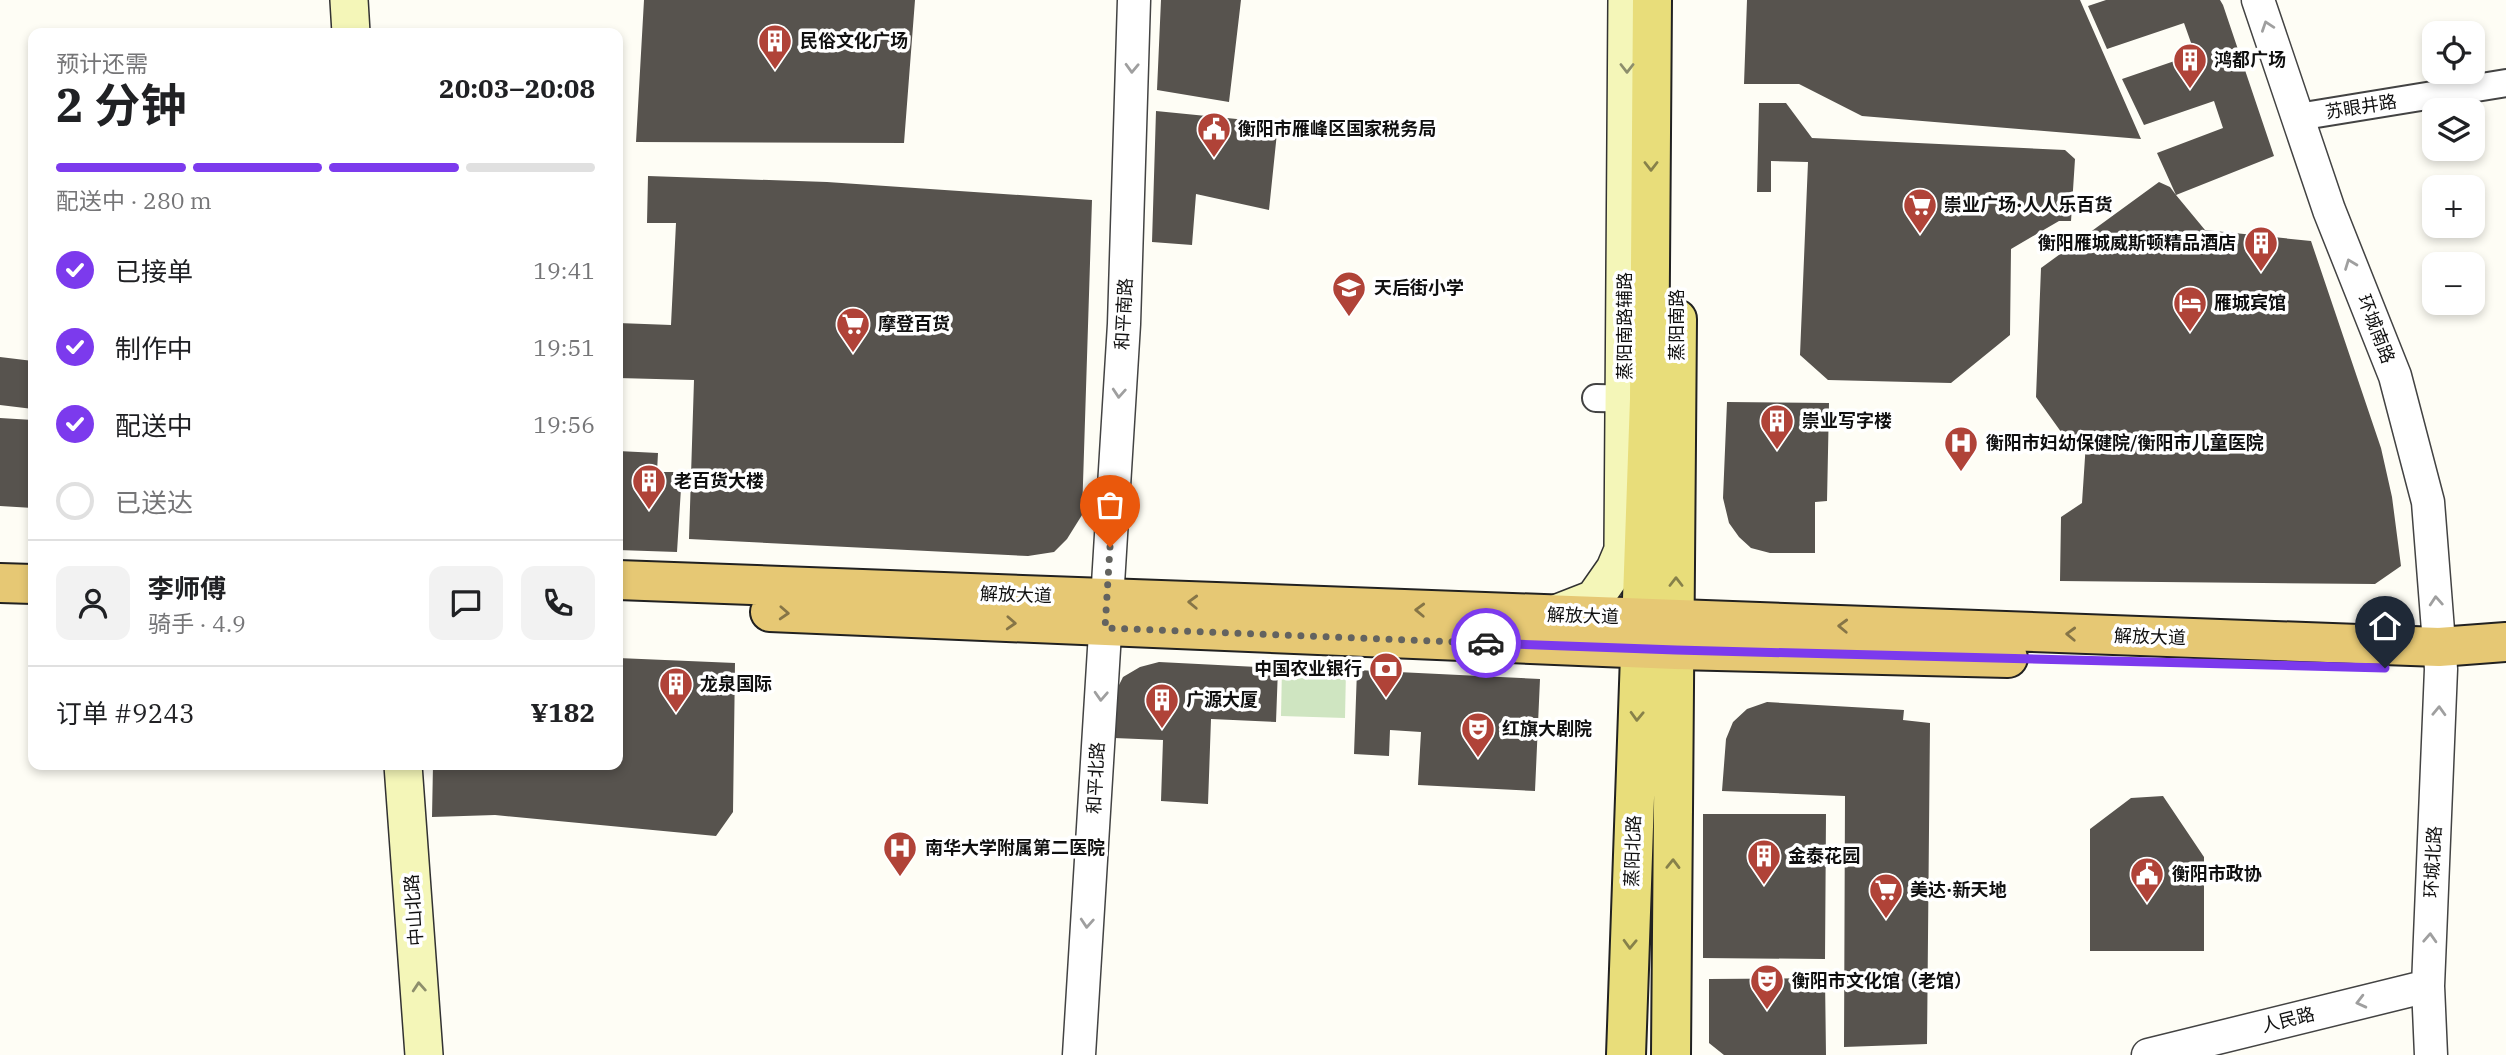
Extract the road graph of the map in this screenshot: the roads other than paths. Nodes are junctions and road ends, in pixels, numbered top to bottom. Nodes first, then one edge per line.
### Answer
1 (349, 0) edge
2 (1134, 0) edge
3 (1627, 0) edge
4 (1652, 0) edge
5 (1677, 0) edge
6 (2258, 0) edge
7 (351, 28) edge
8 (2506, 83) edge
9 (2298, 117) junction
10 (1623, 399) junction
11 (0, 563) edge
12 (28, 564) edge
13 (623, 580) edge
14 (0, 583) edge
15 (28, 584) edge
16 (623, 606) edge
17 (1106, 613) junction
18 (1553, 615) junction
19 (1658, 634) junction
20 (2506, 642) edge
21 (2440, 658) junction
22 (2506, 668) edge
23 (403, 770) edge
24 (2428, 986) junction
25 (424, 1055) edge
26 (1079, 1055) edge
27 (1626, 1055) edge
28 (1671, 1055) edge
29 (2148, 1055) edge
30 (2431, 1055) edge

1 - 7 main road
2 -> 17 street, 和平南路
3 -> 10 main road, 蒸阳南路辅路
4 -> 10 main road, 蒸阳南路
19 -> 5 main road, 蒸阳南路
9 -> 6 street, 环城南路
8 - 9 street, 苏眼井路
21 -> 9 street, 环城南路
10 - 18 main road, 蒸阳南路辅路
10 - 19 main road, 蒸阳南路
11 - 12 highway
13 - 17 highway, 解放大道
14 - 15 highway
16 -> 17 highway, 解放大道
18 -> 17 highway, 解放大道
17 - 19 highway, 解放大道
17 -> 26 street, 和平北路
18 - 19 highway, 解放大道
19 - 21 highway, 解放大道
19 -> 27 main road, 蒸阳北路
28 -> 19 main road
20 - 21 highway, 解放大道
21 - 22 highway, 解放大道
24 -> 21 street, 环城北路
25 -> 23 main road, 中山北路
24 -> 29 street, 人民路
24 - 30 street, 环城北路

